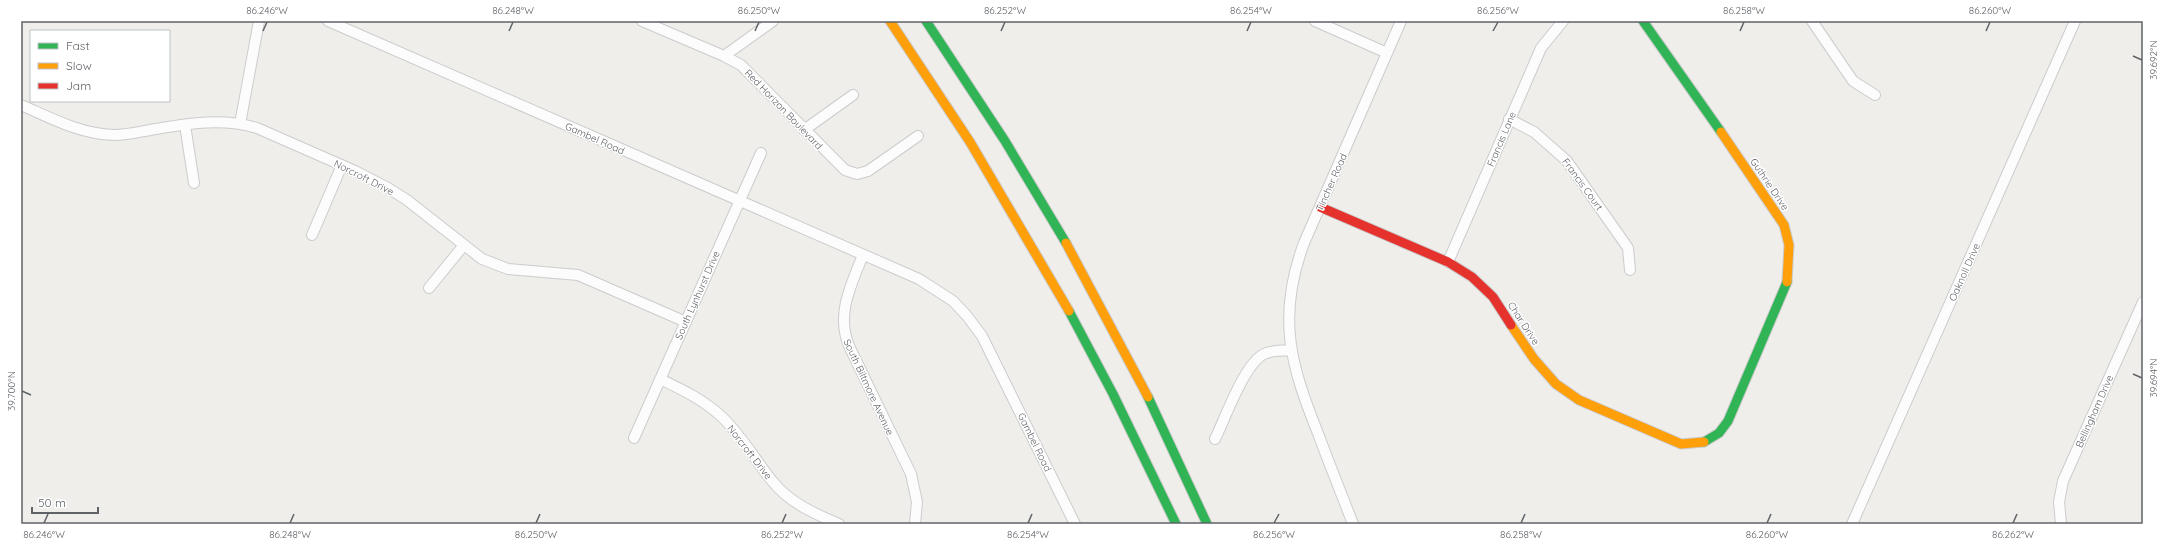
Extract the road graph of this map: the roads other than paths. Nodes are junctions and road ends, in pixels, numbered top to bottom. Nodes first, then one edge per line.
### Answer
1 (259, 21) edge
2 (328, 21) edge
3 (642, 21) edge
4 (773, 21) edge
5 (890, 21) edge
6 (926, 21) edge
7 (1315, 21) edge
8 (1401, 21) edge
9 (1563, 21) edge
10 (1643, 21) edge
11 (1812, 21) edge
12 (2076, 21) edge
13 (1387, 53) junction
14 (724, 56) junction
15 (853, 95) dead end
16 (1875, 95) dead end
17 (21, 105) edge
18 (1509, 119) junction
19 (186, 124) junction
20 (240, 124) junction
21 (804, 130) junction
22 (918, 136) dead end
23 (761, 153) dead end
24 (342, 165) junction
25 (194, 182) dead end
26 (739, 201) junction
27 (1320, 207) junction
28 (312, 235) dead end
29 (464, 245) junction
30 (863, 255) junction
31 (1448, 262) junction
32 (1630, 270) dead end
33 (430, 288) dead end
34 (2143, 302) edge
35 (686, 322) junction
36 (1291, 350) junction
37 (660, 380) junction
38 (634, 438) dead end
39 (1215, 439) dead end
40 (1709, 440) joint
41 (840, 524) edge
42 (915, 524) edge
43 (1075, 524) edge
44 (1176, 524) edge
45 (1207, 524) edge
46 (1353, 524) edge
47 (1852, 524) edge
48 (2061, 524) edge

1 - 20 street
2 - 26 street, Gambel Road
3 - 14 street, Red Horizon Boulevard
4 - 14 street
5 - 44 main road
6 - 45 main road
7 - 13 street
8 - 13 street, Tincher Road
9 - 18 street, Francis Lane
10 - 40 main road, Guthrie Drive
11 - 16 street
12 - 47 street, Oaknoll Drive
13 - 27 street, Tincher Road
14 - 21 street, Red Horizon Boulevard
15 - 21 street
17 - 19 street, Norcroft Drive
18 - 31 street, Francis Lane
18 - 32 street, Francis Court
19 - 20 street, Norcroft Drive
19 - 25 street
20 - 24 street, Norcroft Drive
21 - 22 street, Red Horizon Boulevard
23 - 26 street, South Lynhurst Drive
24 - 28 street
24 - 29 street, Norcroft Drive
26 - 30 street, Gambel Road
26 - 35 street, South Lynhurst Drive
27 - 31 main road, Char Drive
27 - 36 street, Tincher Road
29 - 33 street
29 - 35 street, Norcroft Drive
30 - 42 street, South Biltmore Avenue
30 - 43 street, Gambel Road
31 - 40 main road, Char Drive
34 - 48 street, Bellingham Drive
35 - 37 street, South Lynhurst Drive
36 - 39 street
36 - 46 street, Tincher Road
37 - 38 street, South Lynhurst Drive
37 - 41 street, Norcroft Drive

